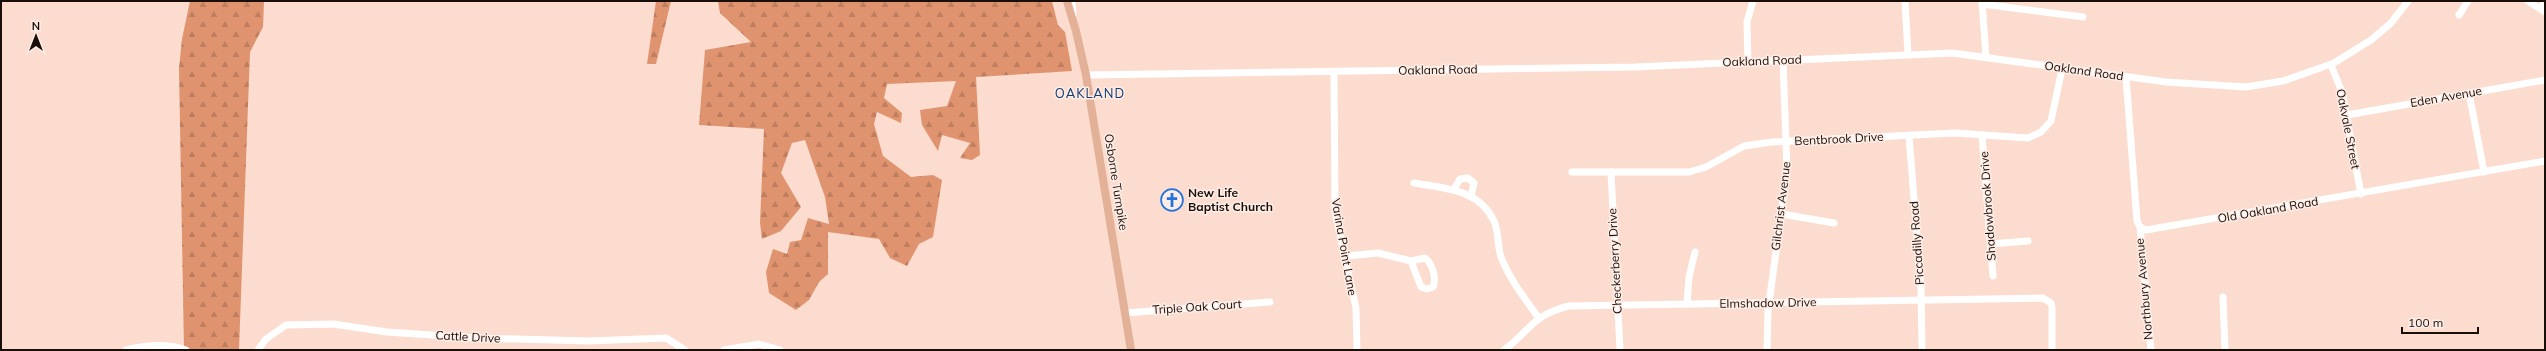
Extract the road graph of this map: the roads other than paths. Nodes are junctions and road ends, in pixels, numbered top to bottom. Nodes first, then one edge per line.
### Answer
1 (1067, 1) edge
2 (1072, 1) edge
3 (1753, 1) edge
4 (1905, 1) edge
5 (2408, 1) edge
6 (2468, 1) edge
7 (2528, 1) edge
8 (1982, 2) edge
9 (2545, 2) edge
10 (2542, 10) edge
11 (2459, 15) dead end
12 (2083, 17) dead end
13 (1073, 19) junction
14 (1908, 54) junction
15 (1986, 58) junction
16 (1783, 61) junction
17 (1748, 62) junction
18 (2331, 65) junction
19 (2062, 68) junction
20 (1334, 72) junction
21 (1086, 75) junction
22 (2126, 77) junction
23 (2545, 80) edge
24 (2469, 93) junction
25 (2347, 115) junction
26 (1982, 135) junction
27 (1909, 136) junction
28 (1787, 141) junction
29 (2545, 161) edge
30 (1572, 172) dead end
31 (1611, 172) junction
32 (2484, 172) junction
33 (1414, 183) dead end
34 (1454, 189) junction
35 (2361, 194) junction
36 (1471, 196) junction
37 (1782, 214) junction
38 (1834, 223) dead end
39 (2140, 227) junction
40 (2028, 241) dead end
41 (1990, 244) junction
42 (1696, 252) dead end
43 (1346, 256) junction
44 (1411, 261) dead end
45 (1993, 276) dead end
46 (2223, 297) dead end
47 (1921, 300) junction
48 (1270, 302) dead end
49 (1769, 303) junction
50 (1687, 304) junction
51 (1618, 306) junction
52 (1125, 313) junction
53 (1538, 317) junction
54 (1513, 347) edge
55 (126, 350) edge
56 (186, 350) edge
57 (258, 350) edge
58 (685, 350) edge
59 (724, 350) edge
60 (780, 350) edge
61 (1131, 350) edge
62 (1357, 350) edge
63 (1504, 350) edge
64 (1620, 350) edge
65 (1767, 350) edge
66 (1922, 350) edge
67 (2052, 350) edge
68 (2151, 350) edge
69 (2225, 350) edge

1 - 13 main road, Osborne Turnpike
2 - 13 street
3 - 17 street
4 - 14 street
5 - 18 street, Oakland Road
6 - 11 street
7 - 10 street
8 - 12 street
8 - 15 street
9 - 10 street
13 - 21 main road, Osborne Turnpike
14 - 15 street, Oakland Road
14 - 16 street, Oakland Road
15 - 19 street, Oakland Road
16 - 17 street, Oakland Road
16 - 28 street, Gilchrist Avenue
17 - 20 street, Oakland Road
18 - 22 street, Oakland Road
18 - 25 street, Oakvale Street
19 - 22 street, Oakland Road
19 - 26 street, Bentbrook Drive
20 - 21 street, Oakland Road
20 - 43 street, Varina Point Lane
21 - 52 main road, Osborne Turnpike
22 - 39 street
23 - 24 street, Eden Avenue
24 - 25 street, Eden Avenue
24 - 32 street
25 - 35 street, Oakvale Street
26 - 27 street, Bentbrook Drive
26 - 41 street, Shadowbrook Drive
27 - 28 street, Bentbrook Drive
27 - 47 street, Piccadilly Road
28 - 31 street, Bentbrook Drive
28 - 37 street, Gilchrist Avenue
29 - 32 street, Old Oakland Road
30 - 31 street, Bentbrook Drive
31 - 51 street, Checkerberry Drive
32 - 35 street, Old Oakland Road
33 - 34 street
34 - 36 street
34 - 36 street
35 - 39 street, Old Oakland Road
36 - 53 street
37 - 38 street
37 - 49 street, Gilchrist Avenue
39 - 68 street, Northbury Avenue
40 - 41 street
41 - 45 street, Shadowbrook Drive
42 - 50 street
43 - 44 street
43 - 62 street, Varina Point Lane
46 - 69 street
47 - 49 street, Elmshadow Drive
47 - 66 street, Piccadilly Road
47 - 67 street, Elmshadow Drive
48 - 52 street, Triple Oak Court
49 - 50 street, Elmshadow Drive
49 - 65 street, Gilchrist Avenue
50 - 51 street, Elmshadow Drive
51 - 53 street, Elmshadow Drive
51 - 64 street, Checkerberry Drive
52 - 61 main road, Osborne Turnpike
53 - 54 street, Elmshadow Drive
54 - 63 street, Elmshadow Drive
55 - 56 street
57 - 58 street, Cattle Drive
59 - 60 street

